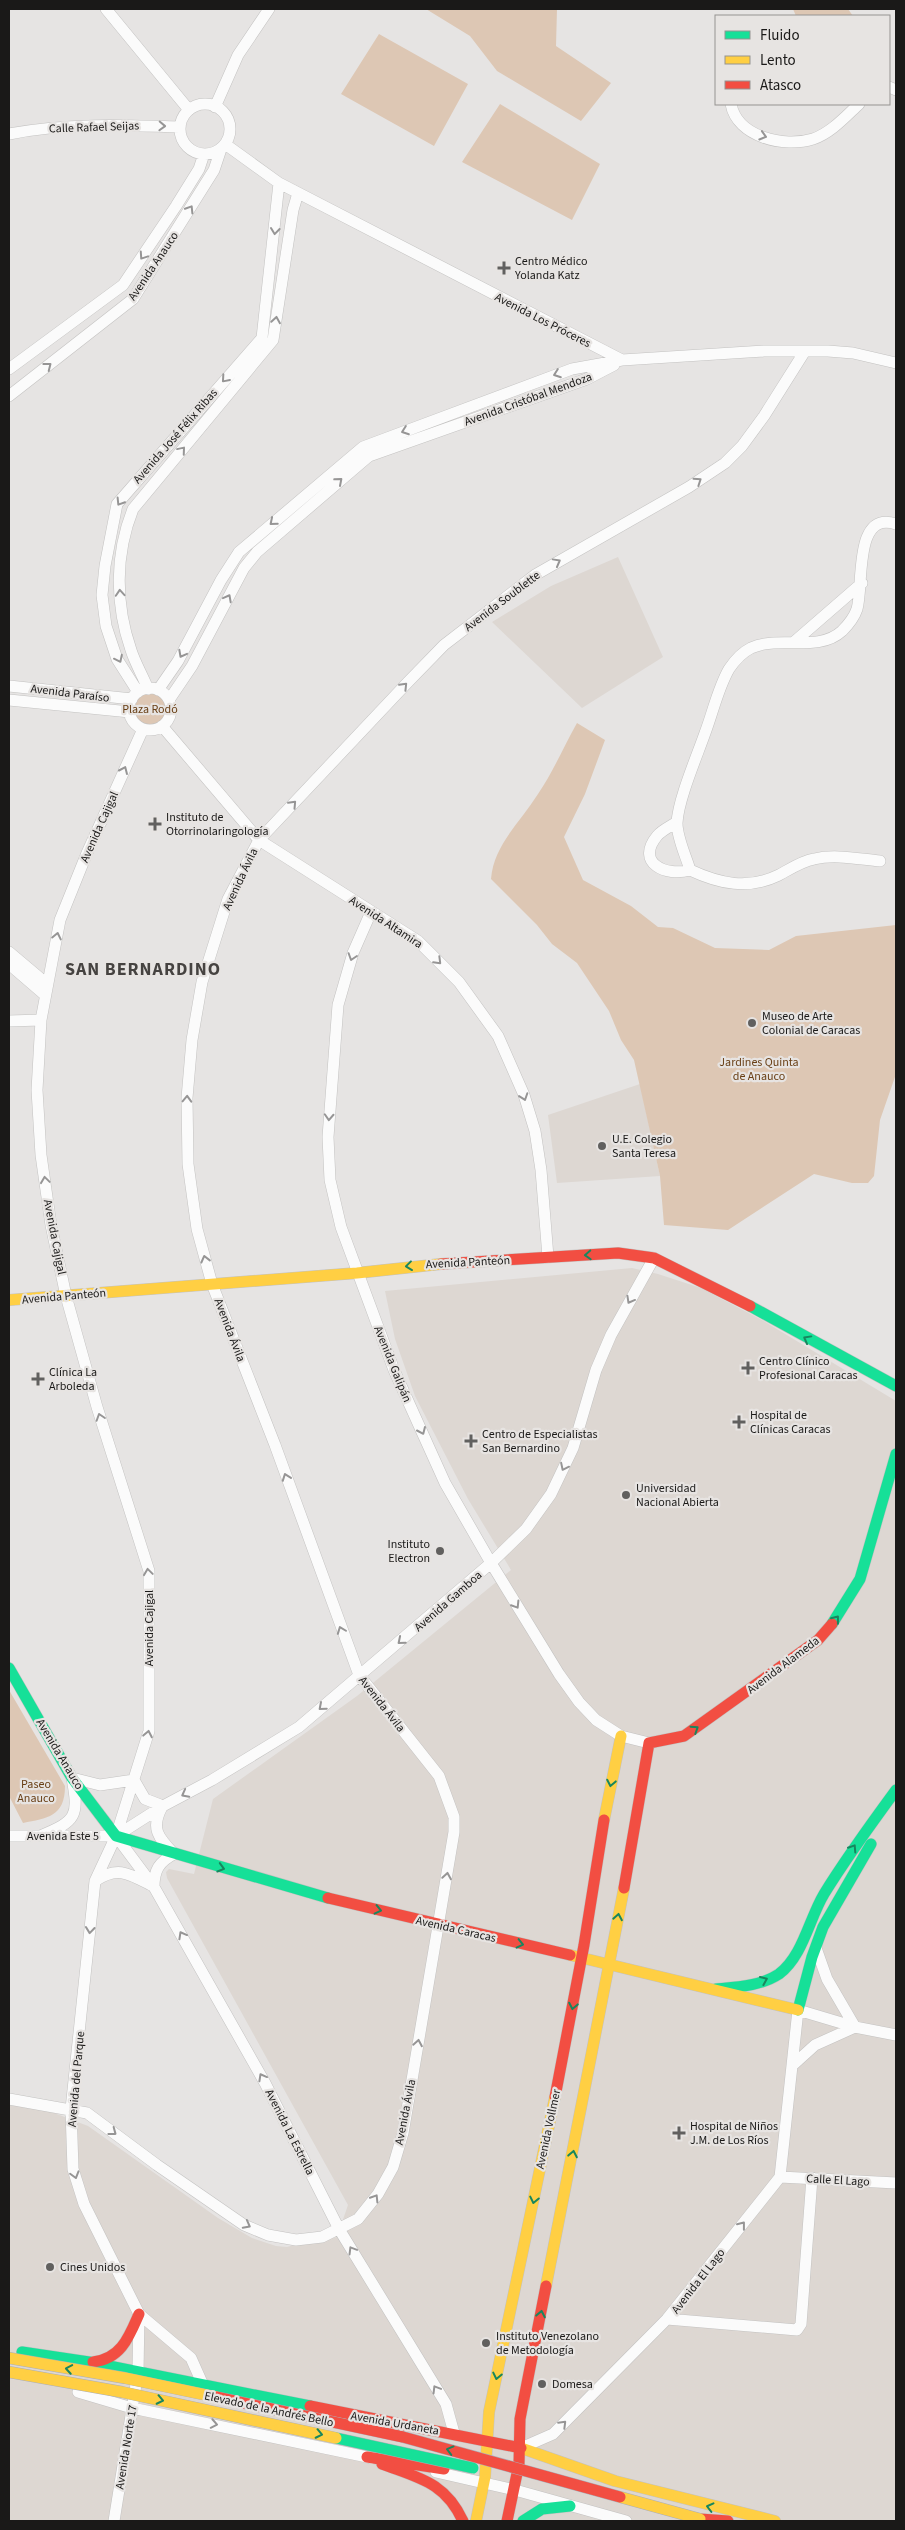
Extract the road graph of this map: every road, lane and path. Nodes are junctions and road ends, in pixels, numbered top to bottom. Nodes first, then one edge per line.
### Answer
1 (106, 9) edge
2 (269, 9) edge
3 (731, 105) edge
4 (858, 105) edge
5 (215, 107) junction
6 (189, 110) junction
7 (180, 127) junction
8 (9, 134) edge
9 (223, 146) junction
10 (204, 154) junction
11 (279, 183) junction
12 (298, 193) junction
13 (805, 351) junction
14 (622, 360) junction
15 (896, 363) edge
16 (9, 370) edge
17 (20, 388) junction
18 (9, 396) edge
19 (896, 524) edge
20 (862, 583) junction
21 (794, 642) junction
22 (9, 686) edge
23 (144, 693) junction
24 (9, 700) edge
25 (169, 700) junction
26 (130, 712) junction
27 (162, 726) junction
28 (143, 728) junction
29 (677, 822) junction
30 (259, 840) junction
31 (880, 861) dead end
32 (690, 870) junction
33 (371, 912) junction
34 (9, 952) edge
35 (9, 964) edge
36 (46, 989) junction
37 (41, 1020) junction
38 (9, 1021) edge
39 (548, 1257) junction
40 (654, 1258) junction
41 (357, 1272) junction
42 (212, 1284) junction
43 (66, 1296) junction
44 (9, 1300) edge
45 (896, 1386) edge
46 (896, 1454) edge
47 (491, 1563) junction
48 (9, 1668) edge
49 (359, 1676) junction
50 (621, 1736) junction
51 (649, 1743) junction
52 (72, 1778) junction
53 (134, 1780) junction
54 (896, 1791) edge
55 (163, 1806) junction
56 (9, 1836) edge
57 (40, 1836) junction
58 (116, 1836) junction
59 (174, 1854) junction
60 (94, 1881) junction
61 (154, 1887) junction
62 (439, 1925) junction
63 (816, 1945) junction
64 (581, 1958) junction
65 (610, 1965) junction
66 (716, 1989) junction
67 (798, 2010) junction
68 (855, 2027) junction
69 (896, 2035) edge
70 (794, 2064) junction
71 (9, 2099) edge
72 (72, 2109) junction
73 (780, 2177) junction
74 (812, 2178) junction
75 (896, 2183) edge
76 (339, 2229) junction
77 (139, 2314) junction
78 (667, 2319) junction
79 (9, 2350) edge
80 (9, 2358) edge
81 (89, 2362) junction
82 (9, 2372) edge
83 (138, 2372) junction
84 (9, 2381) edge
85 (203, 2385) junction
86 (83, 2393) junction
87 (132, 2408) junction
88 (454, 2433) junction
89 (489, 2441) junction
90 (521, 2448) junction
91 (368, 2457) junction
92 (484, 2483) junction
93 (515, 2490) junction
94 (570, 2506) junction
95 (703, 2520) edge
96 (114, 2521) edge
97 (463, 2521) edge
98 (476, 2521) edge
99 (507, 2521) edge
100 (523, 2521) edge
101 (626, 2521) edge
102 (671, 2521) edge
103 (728, 2521) edge
104 (775, 2521) edge

1 - 6 street
2 - 5 street
3 -> 4 street
5 - 6 street
5 - 9 street
6 - 7 street
8 -> 7 street, Calle Rafael Seijas
7 - 10 street
9 - 10 street
9 - 11 street, Avenida Los Próceres
17 -> 9 street, Avenida Anauco
10 -> 16 street, Avenida Anauco
11 - 12 street, Avenida Los Próceres
11 -> 23 street, Avenida José Félix Ribas
12 - 14 street, Avenida Los Próceres
23 -> 12 street, Avenida José Félix Ribas
13 - 14 street
13 - 15 street
30 -> 13 street, Avenida Soublette
14 -> 23 street, Avenida Cristóbal Mendoza
25 -> 14 street, Avenida Cristóbal Mendoza
16 - 17 street
17 - 18 street, Avenida Anauco
19 - 20 street
20 - 21 street
20 - 21 street
21 - 29 street
22 - 23 street, Avenida Paraíso
23 - 25 street
23 - 26 street
24 - 26 street, Avenida Paraíso
25 - 27 street
26 - 28 street
27 - 28 street
27 - 30 street, Avenida Altamira
36 -> 28 street, Avenida Cajigal
29 - 32 street
29 - 32 street
30 - 33 street, Avenida Altamira
42 -> 30 street, Avenida Ávila
31 - 32 street
33 -> 39 street, Avenida Altamira
33 -> 41 street, Avenida Galipán
34 - 36 street
35 - 36 street
36 - 37 street, Avenida Cajigal
37 - 38 street
43 -> 37 street, Avenida Cajigal
40 -> 39 main road, Avenida Panteón
39 -> 41 main road, Avenida Panteón
45 -> 40 main road, Avenida Panteón
40 -> 47 street, Avenida Gamboa
41 - 42 main road, Avenida Panteón
41 -> 47 street, Avenida Galipán
42 - 43 main road, Avenida Panteón
49 -> 42 street, Avenida Ávila
43 - 44 main road, Avenida Panteón
53 -> 43 street, Avenida Cajigal
51 -> 46 main road, Avenida Alameda
47 -> 49 street, Avenida Gamboa
47 -> 50 street, Avenida Galipán
48 - 52 main road, Avenida Anauco
49 -> 55 street, Avenida Gamboa
62 -> 49 street, Avenida Ávila
50 - 51 street, Avenida Galipán
50 -> 64 main road, Avenida Vollmer
65 -> 51 main road
52 - 53 street
52 - 57 street
52 - 58 main road, Avenida Anauco
53 - 55 street
53 - 58 street, Avenida Cajigal
54 - 63 main road
66 -> 54 main road
55 - 58 street, Avenida Gamboa
55 - 59 street
56 - 57 street, Avenida Este 5
57 - 58 street, Avenida Este 5
58 - 59 main road, Avenida Caracas
58 - 60 street, Avenida del Parque
58 - 61 street, Avenida La Estrella
59 - 61 street
59 -> 62 main road, Avenida Caracas
60 - 61 street
60 -> 72 street, Avenida del Parque
76 -> 61 street, Avenida La Estrella
62 -> 64 main road, Avenida Caracas
76 -> 62 street, Avenida Ávila
63 - 67 main road
63 - 68 street
64 - 65 main road, Avenida Caracas
64 -> 89 main road, Avenida Vollmer
65 - 66 main road, Avenida Caracas
90 -> 65 main road
66 - 67 main road, Avenida Caracas
67 - 68 street
67 - 70 street
68 - 69 street
68 - 70 street
70 - 73 street
71 - 72 street, Avenida Ávila
72 -> 76 street, Avenida Ávila
72 -> 77 street, Avenida del Parque
73 - 74 street, Calle El Lago
78 -> 73 street, Avenida El Lago
74 - 75 street, Calle El Lago
74 - 78 street
88 -> 76 street, Avenida La Estrella
77 - 81 main road
77 - 83 street, Avenida del Parque
77 - 85 street
90 -> 78 street, Avenida El Lago
79 - 81 main road, Avenida Urdaneta
95 -> 80 main road, Elevado de la Andrés Bello, bridge
81 - 83 main road, Avenida Urdaneta
81 - 86 main road
82 -> 102 main road, Elevado de la Andrés Bello, bridge
83 - 85 main road, Avenida Urdaneta
83 - 87 street, Avenida Norte 17
84 - 86 street
85 - 88 main road, Avenida Urdaneta
86 - 87 street
87 -> 91 street
87 - 96 street, Avenida Norte 17
88 - 89 main road, Avenida Urdaneta
88 - 91 main road
89 - 90 main road, Avenida Urdaneta
89 - 92 main road, Avenida Vollmer
90 - 93 main road
104 -> 90 main road, Avenida Urdaneta
91 - 92 street
91 - 97 main road
92 - 93 street
92 - 98 main road, Avenida Vollmer
93 - 94 street
93 - 99 main road
94 - 100 main road
94 - 101 street
95 - 103 main road, Elevado de la Andrés Bello

